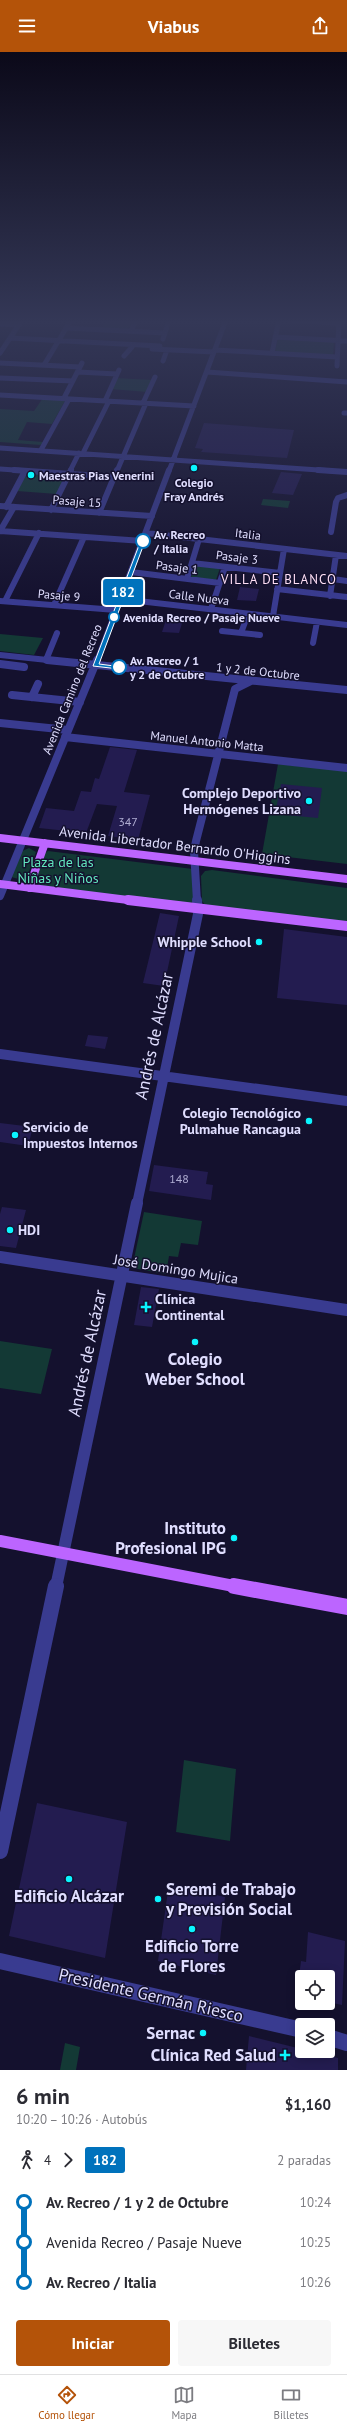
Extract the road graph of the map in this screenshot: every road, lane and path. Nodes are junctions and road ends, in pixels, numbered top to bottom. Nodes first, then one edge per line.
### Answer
1 (59, 414) edge
2 (100, 414) edge
3 (140, 414) edge
4 (191, 414) edge
5 (0, 448) edge
6 (41, 450) junction
7 (81, 453) junction
8 (123, 456) junction
9 (174, 459) junction
10 (0, 470) edge
11 (25, 471) junction
12 (347, 472) edge
13 (68, 474) junction
14 (114, 477) junction
15 (347, 495) edge
16 (3, 507) edge
17 (14, 507) junction
18 (50, 510) junction
19 (99, 513) junction
20 (152, 516) junction
21 (0, 531) edge
22 (331, 532) dead end
23 (39, 533) junction
24 (146, 533) junction
25 (84, 537) junction
26 (200, 539) junction
27 (143, 541) junction
28 (284, 549) junction
29 (336, 555) junction
30 (347, 556) edge
31 (192, 563) junction
32 (226, 567) junction
33 (131, 572) junction
34 (280, 573) junction
35 (187, 579) junction
36 (333, 579) junction
37 (347, 581) edge
38 (220, 583) junction
39 (277, 589) junction
40 (330, 596) junction
41 (347, 597) edge
42 (121, 599) junction
43 (3, 601) edge
44 (54, 605) junction
45 (211, 609) junction
46 (116, 610) junction
47 (248, 614) junction
48 (273, 616) junction
49 (317, 622) junction
50 (347, 625) edge
51 (222, 630) dead end
52 (57, 633) dead end
53 (241, 633) junction
54 (260, 635) dead end
55 (313, 643) dead end
56 (0, 655) edge
57 (46, 660) junction
58 (0, 664) edge
59 (95, 665) junction
60 (24, 666) dead end
61 (225, 678) junction
62 (251, 681) junction
63 (38, 684) dead end
64 (235, 689) junction
65 (347, 690) edge
66 (12, 694) dead end
67 (32, 697) junction
68 (80, 702) junction
69 (0, 723) edge
70 (67, 733) junction
71 (218, 754) junction
72 (347, 768) edge
73 (0, 838) edge
74 (21, 840) junction
75 (45, 843) junction
76 (196, 861) junction
77 (347, 880) edge
78 (2, 885) edge
79 (29, 888) junction
80 (0, 896) edge
81 (198, 909) junction
82 (347, 926) edge
83 (0, 1054) edge
84 (163, 1076) junction
85 (347, 1101) edge
86 (0, 1258) edge
87 (121, 1276) junction
88 (347, 1310) edge
89 (0, 1541) edge
90 (64, 1554) junction
91 (347, 1607) edge
92 (0, 1851) edge
93 (0, 1961) edge
94 (295, 2028) edge
95 (335, 2039) edge
96 (347, 2043) edge

1 - 6 street
2 - 7 street
3 - 8 street
4 - 9 street, Avenida Camino del Recreo
5 - 6 street
6 - 7 street
7 - 8 street
7 - 13 street
8 - 9 street
8 - 14 street
9 - 12 street
9 - 20 street, Avenida Camino del Recreo
10 - 11 street
11 - 13 street
11 - 16 street
13 - 14 street
13 - 18 street
14 - 19 street
15 - 22 street
16 - 17 street, Pasaje 15
17 - 18 street, Pasaje 15
17 - 21 street
18 - 19 street, Pasaje 15
19 - 20 street, Pasaje 15
20 - 24 street, Avenida Camino del Recreo
21 - 23 street
23 - 25 street
23 - 43 street
24 - 26 street, Italia
24 - 27 street, Avenida Camino del Recreo
25 - 27 street
25 - 44 street
26 - 28 street, Italia
26 - 31 street
27 - 33 street, Avenida Camino del Recreo
28 - 29 street, Italia
28 - 34 street
29 - 30 street, Italia
29 - 36 street
31 - 32 street, Pasaje 3
31 - 35 street
32 - 34 street, Pasaje 3
32 - 38 street
33 - 35 street, Pasaje 1
33 - 42 street, Avenida Camino del Recreo
34 - 39 street
35 - 38 street, Pasaje 1
36 - 37 street
36 - 40 street
38 - 45 street
39 - 40 street
39 - 48 street
40 - 41 street
42 - 45 street, Calle Nueva
42 - 46 street, Avenida Camino del Recreo
43 - 44 street, Pasaje 9
44 - 46 street, Pasaje 9
45 - 47 street, Calle Nueva
46 - 59 street, Avenida Camino del Recreo
47 - 48 street, Calle Nueva
47 - 53 street
48 - 49 street, Calle Nueva
49 - 50 street, Calle Nueva
49 - 55 street
51 - 53 street
52 - 57 street
53 - 54 street
56 - 57 street, 1 y 2 de Octubre
57 - 59 street, 1 y 2 de Octubre
58 - 60 street
59 - 61 street, 1 y 2 de Octubre
59 - 68 street, Avenida Camino del Recreo
61 - 62 street, 1 y 2 de Octubre
61 - 64 street
62 - 64 street
62 - 65 street, 1 y 2 de Octubre
63 - 67 street
64 - 71 street, Andrés de Alcázar
66 - 67 street
67 - 68 street
68 - 70 street, Avenida Camino del Recreo
69 - 70 street, Manuel Antonio Matta
70 - 71 street, Manuel Antonio Matta
70 - 74 street, Avenida Camino del Recreo
71 - 72 street, Manuel Antonio Matta
71 - 76 street, Andrés de Alcázar
73 - 74 main road, Avenida Libertador Bernardo O'Higgins
74 - 75 main road, Avenida Libertador Bernardo O'Higgins
74 - 78 street, Avenida Camino del Recreo
75 - 76 main road, Avenida Libertador Bernardo O'Higgins
75 - 79 main road
76 - 77 main road, Avenida Libertador Bernardo O'Higgins
76 - 81 street, Andrés de Alcázar
78 - 79 main road
78 - 80 street, Avenida Camino del Recreo
79 - 81 main road
81 - 82 main road
81 - 84 street, Andrés de Alcázar
83 - 84 street
84 - 85 street
84 - 87 street, Andrés de Alcázar
86 - 87 street, José Domingo Mujica
87 - 88 street, José Domingo Mujica
87 - 90 street, Andrés de Alcázar
89 - 90 main road
90 - 91 main road
90 - 92 street, Andrés de Alcázar
93 - 94 street, Presidente Germán Riesco
95 - 96 street

